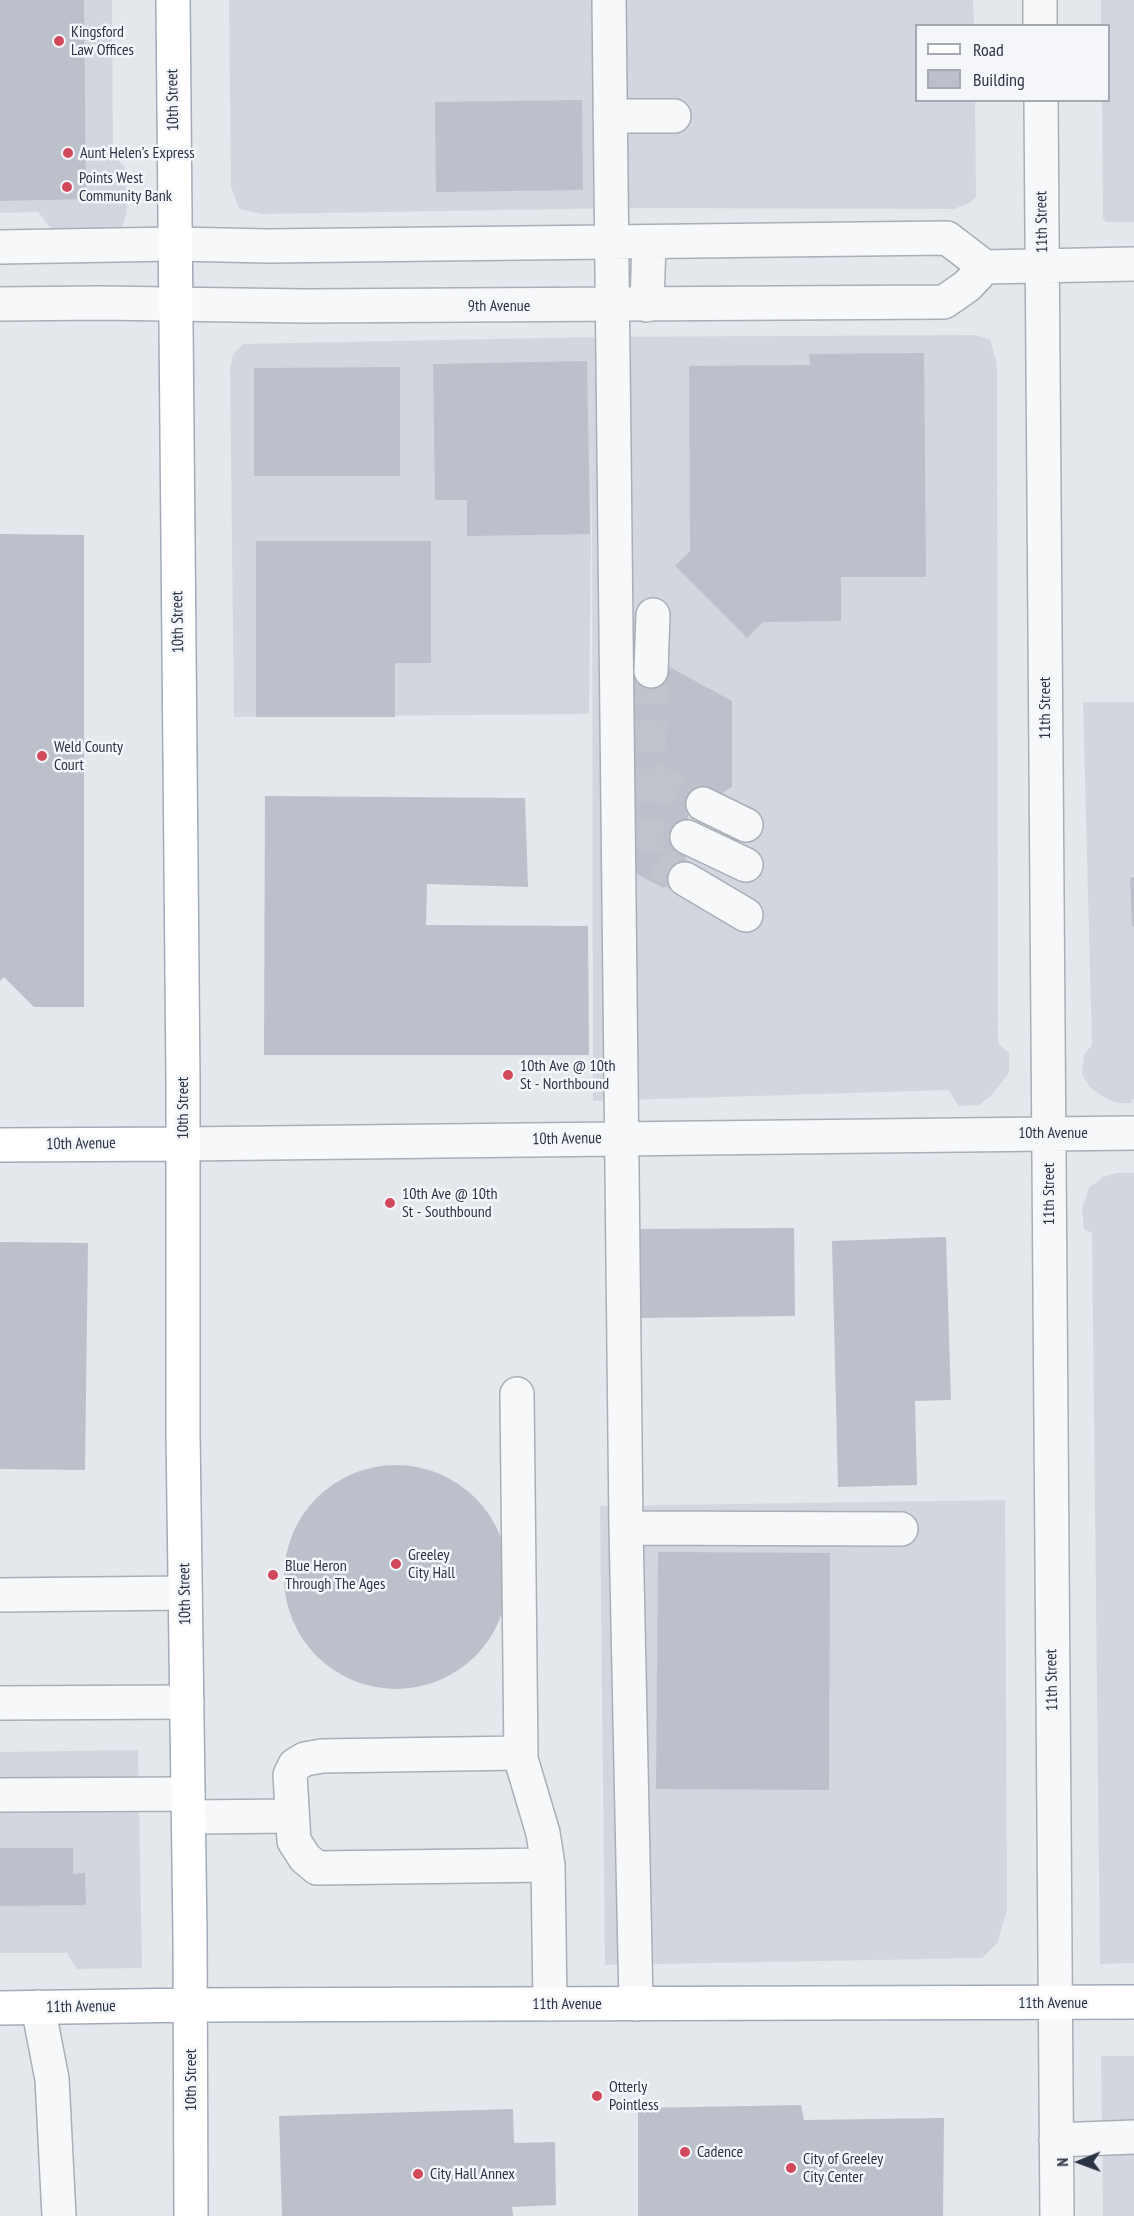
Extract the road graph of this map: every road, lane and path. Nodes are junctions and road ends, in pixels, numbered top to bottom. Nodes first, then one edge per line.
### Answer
1 (173, 0) edge
2 (609, 0) edge
3 (1040, 0) edge
4 (1040, 24) edge
5 (1041, 102) edge
6 (610, 116) junction
7 (674, 116) dead end
8 (649, 242) junction
9 (612, 243) junction
10 (175, 244) junction
11 (0, 247) edge
12 (1134, 264) edge
13 (1042, 265) junction
14 (985, 267) junction
15 (0, 304) edge
16 (176, 305) junction
17 (613, 305) junction
18 (647, 305) junction
19 (653, 615) dead end
20 (651, 671) tunnel mouth
21 (703, 804) tunnel mouth
22 (746, 825) dead end
23 (687, 837) tunnel mouth
24 (746, 865) dead end
25 (685, 879) tunnel mouth
26 (746, 915) dead end
27 (1048, 1133) junction
28 (1134, 1133) edge
29 (622, 1138) junction
30 (183, 1143) junction
31 (0, 1145) edge
32 (517, 1394) dead end
33 (626, 1528) junction
34 (901, 1529) dead end
35 (185, 1593) junction
36 (0, 1595) edge
37 (187, 1702) junction
38 (0, 1703) edge
39 (521, 1754) junction
40 (0, 1795) edge
41 (188, 1805) junction
42 (292, 1816) junction
43 (548, 1865) junction
44 (1134, 2002) edge
45 (1055, 2003) junction
46 (550, 2004) junction
47 (636, 2004) junction
48 (191, 2005) junction
49 (38, 2007) junction
50 (0, 2008) edge
51 (1134, 2137) edge
52 (1056, 2140) junction
53 (59, 2216) edge
54 (191, 2216) edge
55 (1057, 2216) edge

1 - 10 main road, 10th Street
2 - 6 street
3 - 4 street
5 - 13 street, 11th Street
6 - 7 street
6 - 9 street
8 - 9 street
8 - 14 street
8 - 18 street
9 - 10 street
9 - 17 street
10 - 11 street
10 - 16 main road, 10th Street
12 - 13 street
13 - 14 street
13 - 27 street, 11th Street
14 - 18 street, 9th Avenue
15 - 16 street, 9th Avenue
16 - 17 street, 9th Avenue
16 - 30 main road, 10th Street
17 - 18 street, 9th Avenue
17 - 29 street
19 - 20 street
21 - 22 street
23 - 24 street
25 - 26 street
27 - 28 street, 10th Avenue
27 - 29 street, 10th Avenue
27 - 45 street, 11th Street
29 - 30 street, 10th Avenue
29 - 33 street
30 - 31 main road, 10th Avenue
30 - 35 main road, 10th Street
32 - 39 street
33 - 34 street
33 - 47 street
35 - 36 street
35 - 37 main road, 10th Street
37 - 38 street
37 - 41 main road, 10th Street
39 - 42 street
39 - 43 street
40 - 41 street
41 - 42 street
41 - 48 main road, 10th Street
42 - 43 street
43 - 46 street
44 - 45 main road, 11th Avenue
45 - 47 main road, 11th Avenue
45 - 52 street, 11th Street
46 - 47 main road, 11th Avenue
46 - 48 main road, 11th Avenue
48 - 49 main road, 11th Avenue
48 - 54 main road, 10th Street
49 - 50 main road, 11th Avenue
49 - 53 street
51 - 52 street
52 - 55 street, 11th Street

